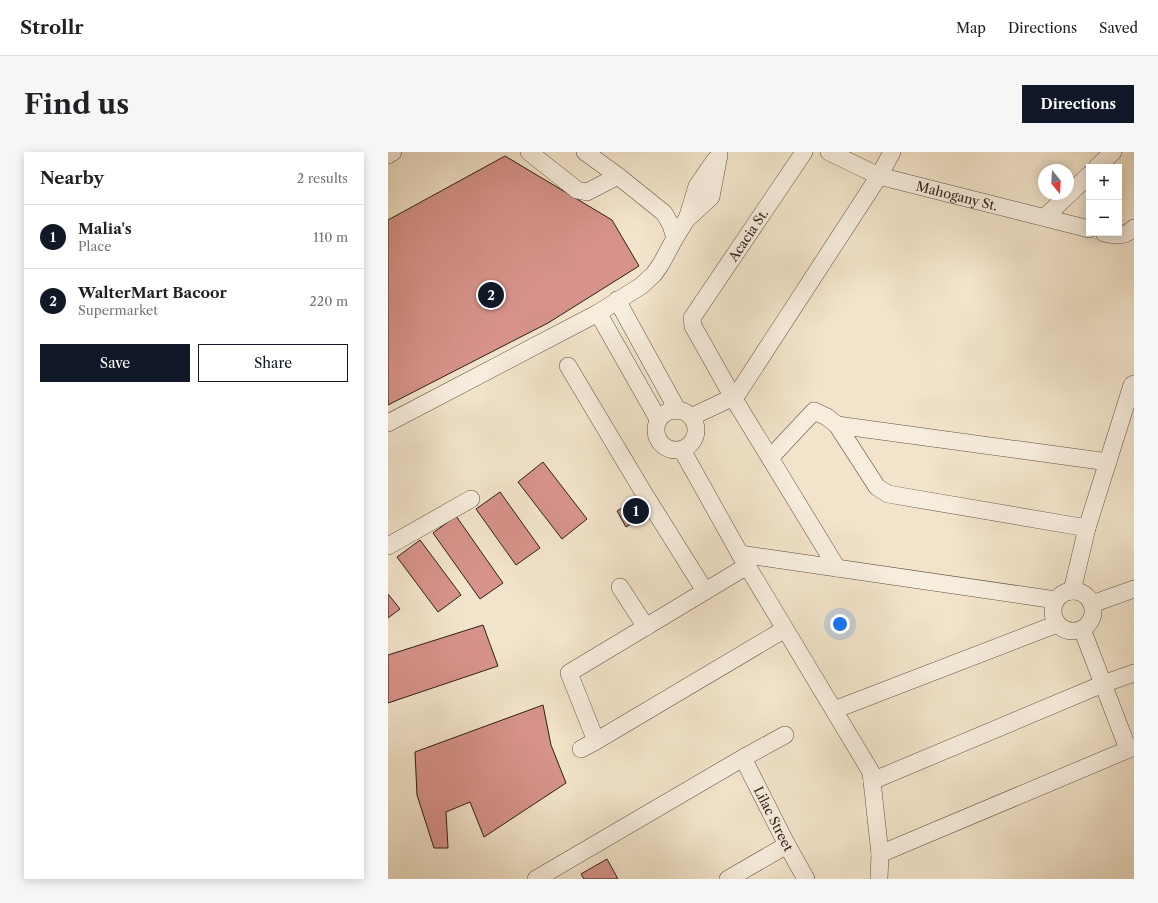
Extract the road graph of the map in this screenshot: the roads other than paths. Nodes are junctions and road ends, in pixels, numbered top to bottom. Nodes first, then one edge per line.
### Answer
1 (393, 152) edge
2 (529, 152) edge
3 (585, 152) edge
4 (804, 152) edge
5 (829, 152) edge
6 (892, 152) edge
7 (1113, 152) edge
8 (720, 153) edge
9 (388, 155) edge
10 (1101, 164) edge
11 (618, 176) junction
12 (879, 176) junction
13 (1086, 178) edge
14 (1044, 217) junction
15 (1086, 228) edge
16 (1134, 228) edge
17 (1122, 234) edge
18 (675, 238) junction
19 (617, 300) junction
20 (598, 313) junction
21 (568, 366) dead end
22 (1134, 384) edge
23 (734, 399) junction
24 (685, 414) junction
25 (658, 419) junction
26 (388, 423) edge
27 (837, 425) junction
28 (682, 450) junction
29 (770, 458) junction
30 (1108, 462) junction
31 (471, 499) dead end
32 (1087, 528) junction
33 (388, 546) edge
34 (743, 560) junction
35 (837, 568) junction
36 (620, 587) dead end
37 (1134, 589) edge
38 (705, 591) junction
39 (1072, 591) junction
40 (1056, 600) junction
41 (1092, 604) junction
42 (1057, 624) junction
43 (646, 627) junction
44 (785, 629) junction
45 (1082, 629) junction
46 (1134, 673) edge
47 (1103, 684) junction
48 (834, 710) junction
49 (785, 735) dead end
50 (1131, 748) edge
51 (743, 758) junction
52 (872, 781) junction
53 (787, 845) junction
54 (880, 854) junction
55 (536, 879) edge
56 (728, 879) edge
57 (806, 879) edge
58 (879, 879) edge

1 - 9 street
2 - 11 street
3 - 11 street
4 - 23 street, Acacia St.
5 - 12 street, Mahogany St.
6 - 12 street
7 - 10 street
8 - 18 street
11 - 18 street
12 - 14 street, Mahogany St.
12 - 23 street
13 - 14 street
14 - 15 street, Mahogany St.
16 - 17 street
18 - 19 street
19 - 20 street
19 - 24 street
20 - 25 street
20 - 26 street
21 - 38 street
22 - 30 street
23 - 24 street
23 - 29 street
24 - 25 street
24 - 28 street
25 - 28 street
27 - 29 street
27 - 30 street
27 - 32 street
28 - 34 street
29 - 35 street
30 - 32 street
31 - 33 street
32 - 39 street
34 - 35 street
34 - 38 street
34 - 44 street
35 - 40 street
36 - 43 street
37 - 41 street
38 - 43 street
39 - 40 street
39 - 41 street
40 - 42 street
41 - 45 street
42 - 45 street
42 - 48 street
43 - 44 street
44 - 48 street
45 - 47 street
46 - 47 street
47 - 50 street
47 - 52 street
48 - 52 street
49 - 51 street
50 - 54 street
51 - 53 street, Lilac Street
51 - 55 street
52 - 54 street
53 - 56 street
53 - 57 street, Lilac Street
54 - 58 street

